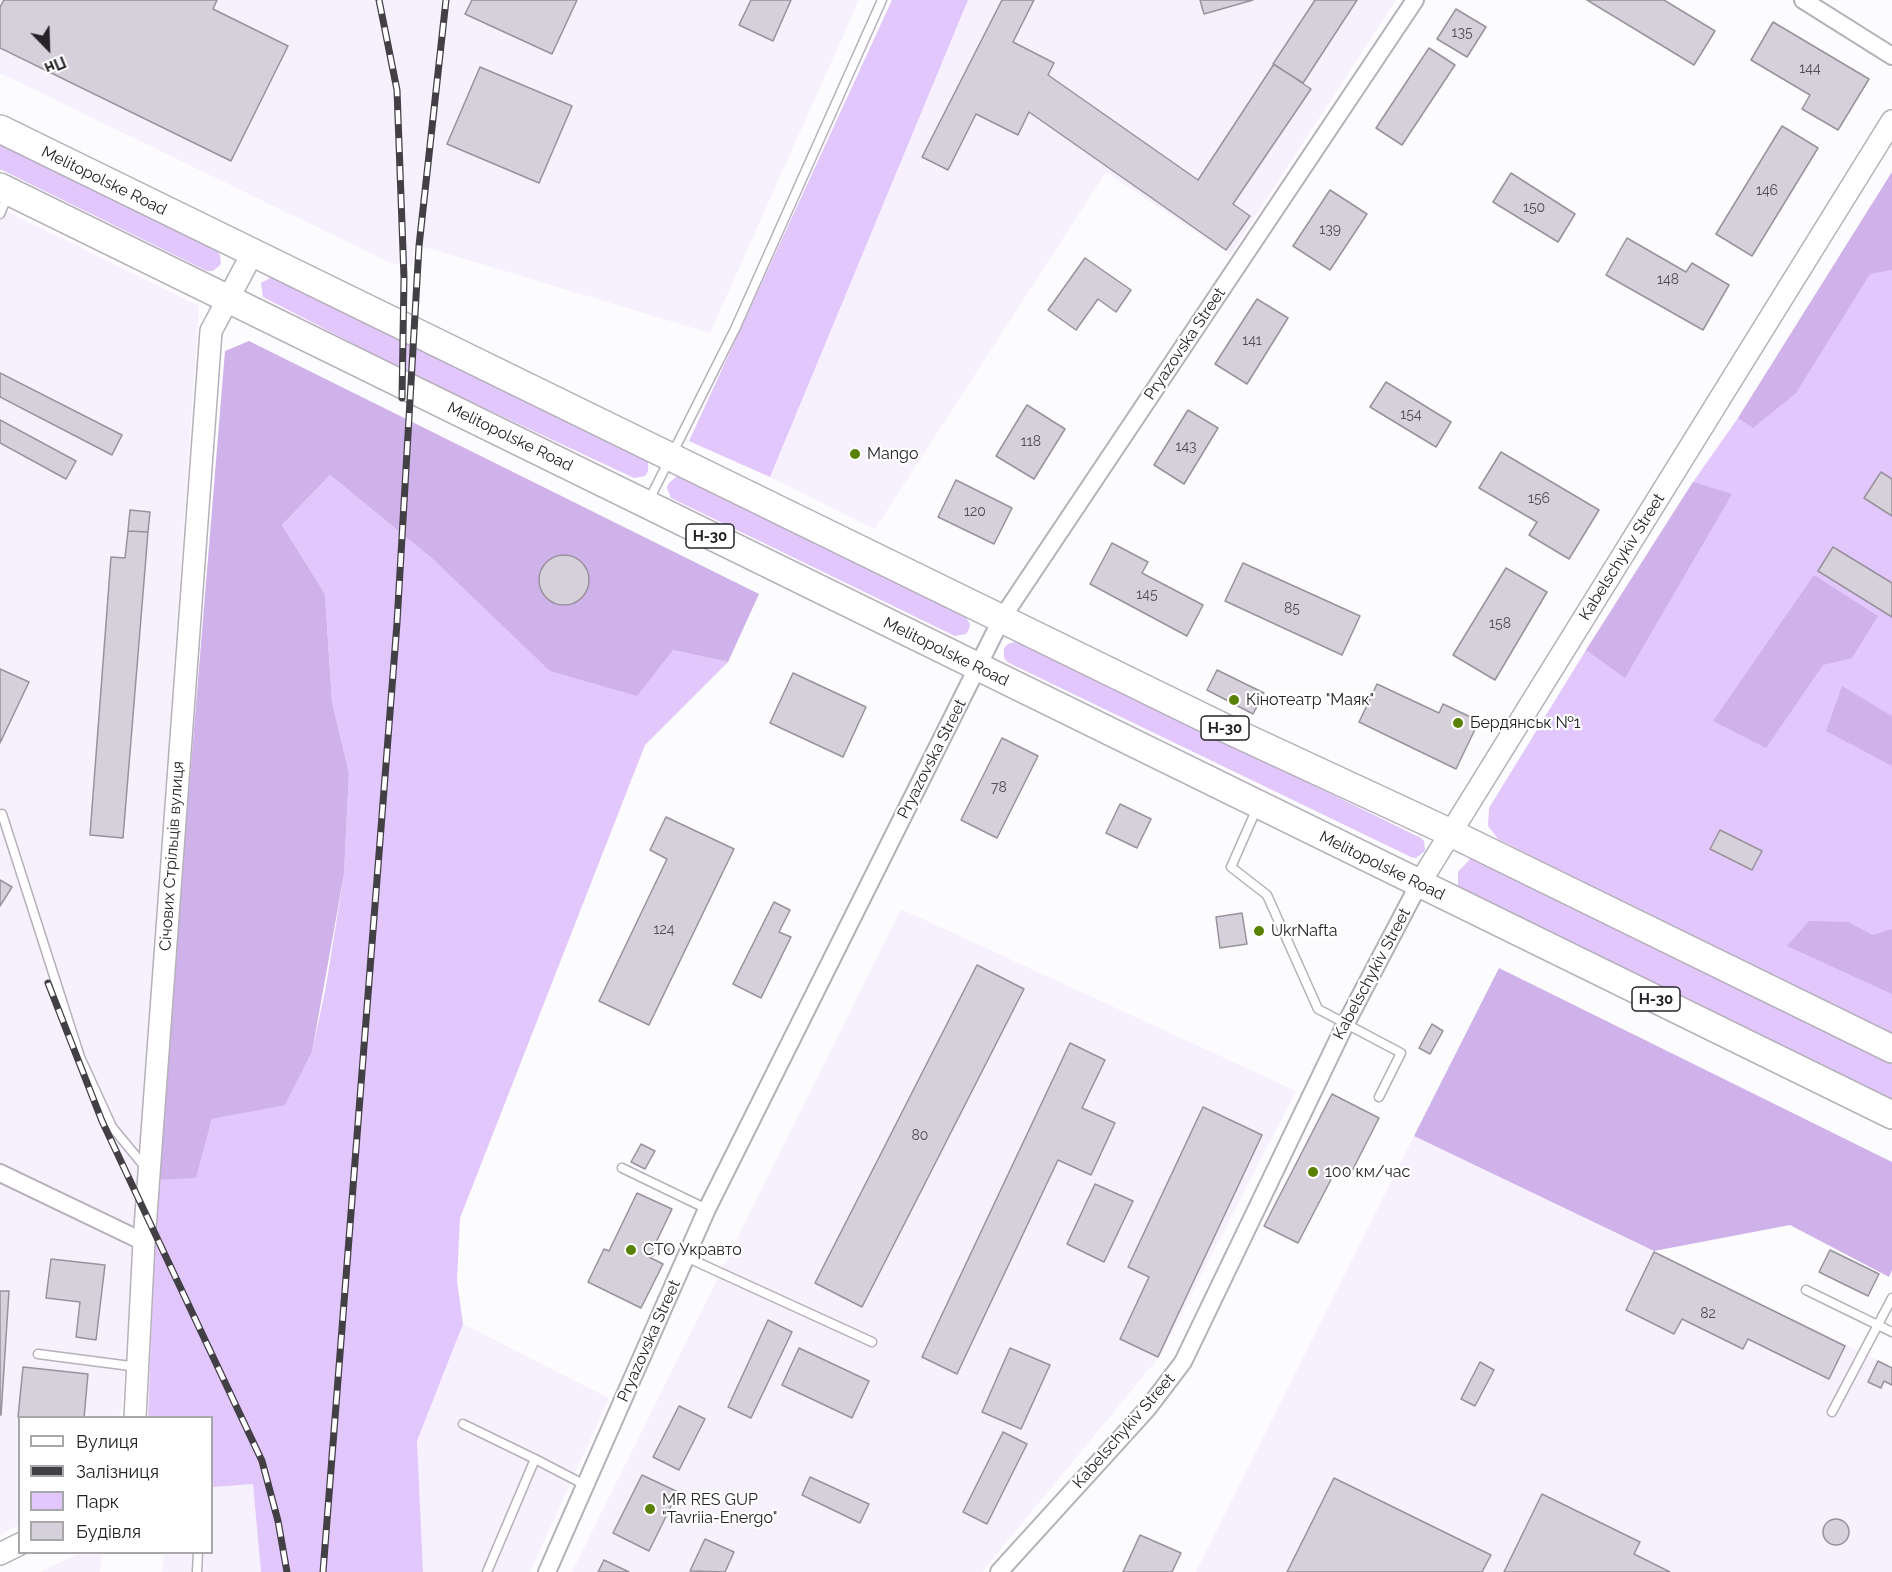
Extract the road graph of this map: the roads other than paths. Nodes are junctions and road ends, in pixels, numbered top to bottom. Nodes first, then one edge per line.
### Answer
1 (882, 0) edge
2 (1415, 0) edge
3 (1803, 0) edge
4 (1892, 56) edge
5 (1892, 121) edge
6 (0, 129) edge
7 (3, 198) edge
8 (252, 254) junction
9 (228, 299) junction
10 (671, 455) junction
11 (647, 505) junction
12 (1002, 618) junction
13 (978, 667) junction
14 (1259, 805) junction
15 (2, 814) dead end
16 (1451, 833) junction
17 (1419, 884) junction
18 (1345, 1025) junction
19 (1892, 1049) edge
20 (1379, 1097) dead end
21 (1892, 1115) edge
22 (622, 1168) dead end
23 (149, 1172) junction
24 (0, 1173) edge
25 (706, 1209) junction
26 (144, 1242) junction
27 (686, 1257) junction
28 (1806, 1290) dead end
29 (1892, 1298) edge
30 (1878, 1325) junction
31 (1892, 1332) edge
32 (872, 1342) dead end
33 (38, 1354) dead end
34 (138, 1367) junction
35 (1832, 1412) dead end
36 (135, 1416) edge
37 (463, 1424) dead end
38 (536, 1460) junction
39 (585, 1485) junction
40 (18, 1545) edge
41 (0, 1554) edge
42 (198, 1554) edge
43 (197, 1572) edge
44 (487, 1572) edge
45 (547, 1572) edge
46 (999, 1572) edge

1 - 10 lane
2 - 12 street, Pryazovska Street
3 - 4 street
5 - 16 street, Kabelschykiv Street
6 - 8 main road, Melitopolske Road / Н-30
7 - 9 main road, Melitopolske Road / Н-30
8 - 9 street, Січових Стрільців вулиця
8 - 10 main road, Melitopolske Road / Н-30
9 - 11 main road, Melitopolske Road / Н-30
9 - 23 street, Січових Стрільців вулиця
10 - 11 lane
10 - 12 main road, Melitopolske Road / Н-30
11 - 13 main road, Melitopolske Road / Н-30
12 - 13 street, Pryazovska Street
12 - 16 main road, Melitopolske Road / Н-30
13 - 14 main road, Melitopolske Road / Н-30
13 - 25 street, Pryazovska Street
14 - 17 main road, Melitopolske Road / Н-30
14 - 18 lane
15 - 23 lane
16 - 17 street, Kabelschykiv Street
16 - 19 main road, Melitopolske Road / Н-30
17 - 18 street, Kabelschykiv Street
17 - 21 main road, Melitopolske Road / Н-30
18 - 20 lane
18 - 46 street, Kabelschykiv Street
22 - 25 lane
23 - 26 street, Січових Стрільців вулиця
24 - 26 street
25 - 27 street, Pryazovska Street
26 - 34 street, Січових Стрільців вулиця
27 - 32 lane
27 - 39 street, Pryazovska Street
28 - 30 lane
29 - 30 lane
30 - 31 lane
30 - 35 lane
33 - 34 lane
34 - 36 street, Січових Стрільців вулиця
37 - 38 lane
38 - 39 lane
38 - 44 lane
39 - 45 street, Pryazovska Street
40 - 41 street
42 - 43 lane

